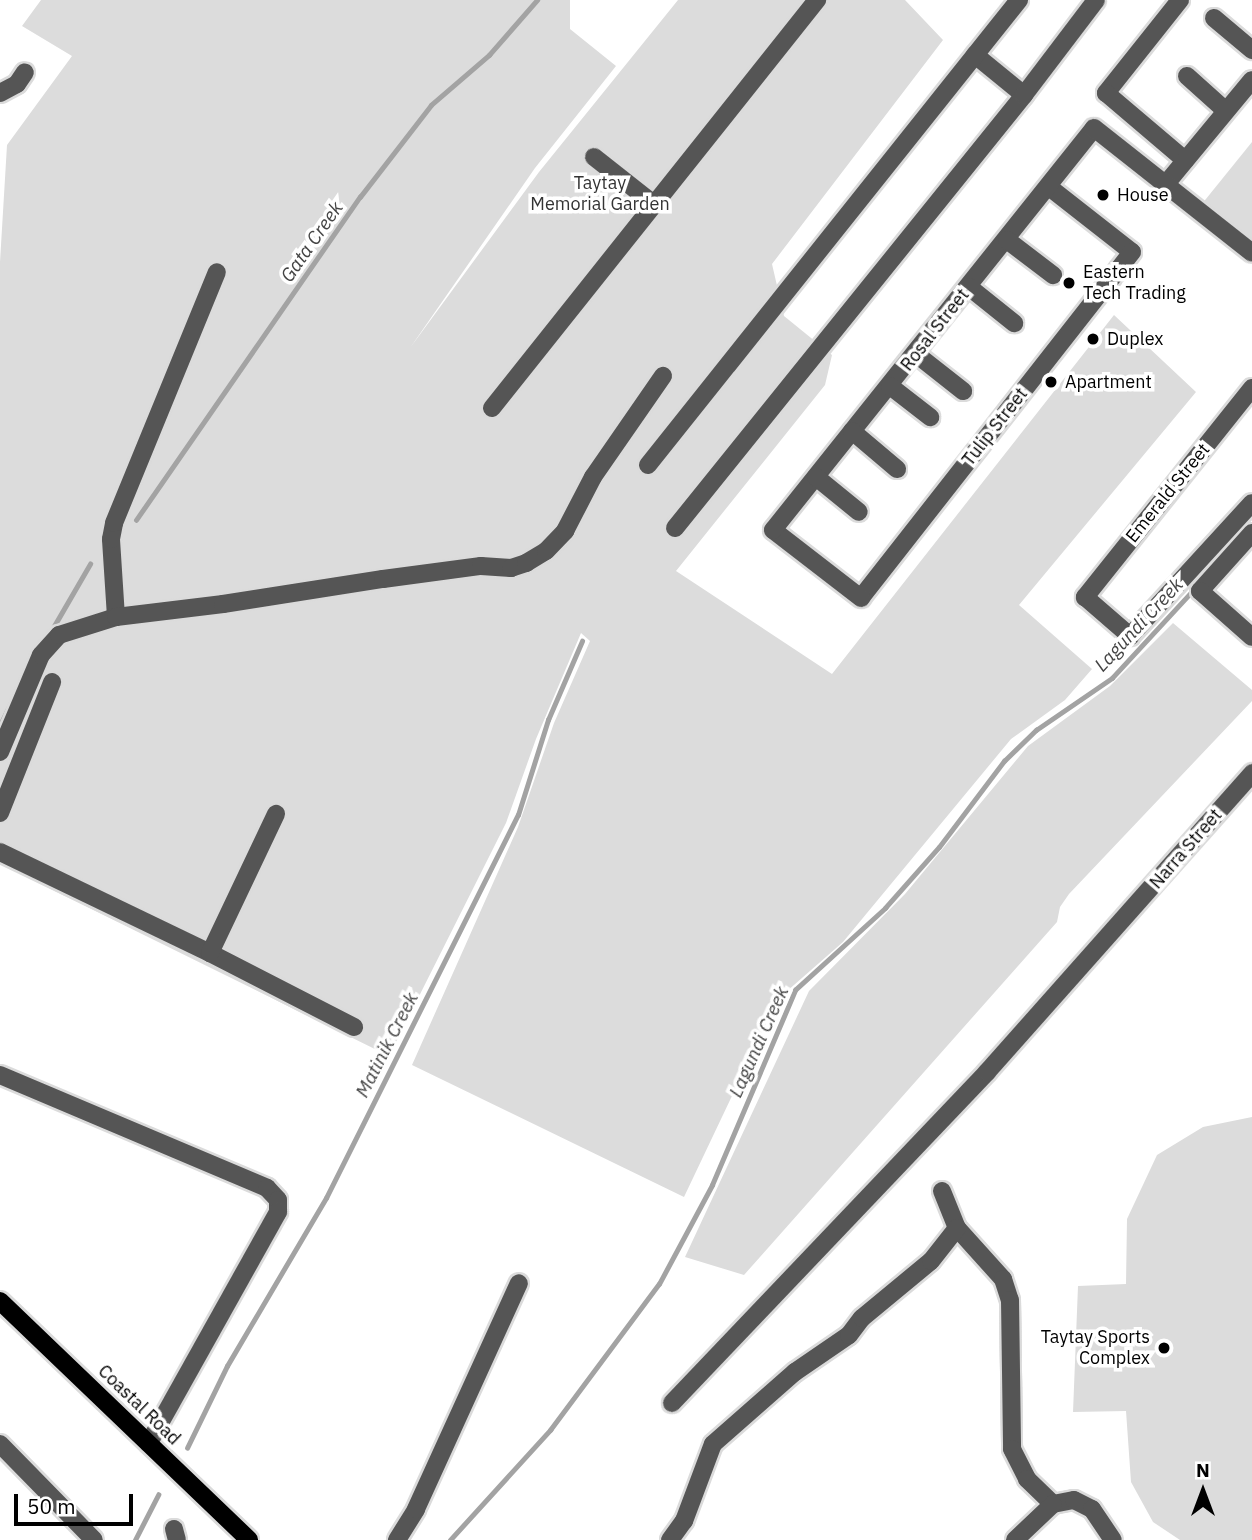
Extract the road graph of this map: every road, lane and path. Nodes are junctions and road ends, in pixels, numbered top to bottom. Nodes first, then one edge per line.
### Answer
1 (817, 0) edge
2 (1020, 0) edge
3 (1096, 0) edge
4 (1180, 0) edge
5 (1214, 18) dead end
6 (1252, 50) edge
7 (975, 55) junction
8 (25, 72) dead end
9 (1187, 76) dead end
10 (1252, 80) edge
11 (0, 93) edge
12 (1024, 95) junction
13 (1226, 111) junction
14 (594, 157) dead end
15 (1185, 159) junction
16 (1165, 185) junction
17 (1049, 187) junction
18 (656, 205) junction
19 (1007, 240) junction
20 (1252, 253) edge
21 (217, 272) dead end
22 (1052, 275) dead end
23 (969, 287) junction
24 (1014, 323) dead end
25 (916, 354) junction
26 (663, 376) dead end
27 (890, 386) junction
28 (1252, 388) edge
29 (962, 391) dead end
30 (492, 408) dead end
31 (930, 417) dead end
32 (852, 431) junction
33 (648, 465) dead end
34 (897, 469) dead end
35 (816, 477) junction
36 (1252, 503) edge
37 (859, 512) dead end
38 (675, 528) dead end
39 (773, 530) joint
40 (1252, 533) edge
41 (116, 617) junction
42 (1252, 637) edge
43 (52, 682) dead end
44 (0, 752) edge
45 (1252, 773) edge
46 (0, 813) edge
47 (276, 814) dead end
48 (0, 852) edge
49 (210, 953) junction
50 (354, 1027) dead end
51 (0, 1075) edge
52 (942, 1191) dead end
53 (957, 1227) junction
54 (519, 1283) dead end
55 (0, 1301) edge
56 (672, 1403) dead end
57 (149, 1443) junction
58 (0, 1444) edge
59 (1053, 1504) junction
60 (94, 1540) edge
61 (249, 1540) edge
62 (397, 1540) edge
63 (670, 1540) edge
64 (1015, 1540) edge
65 (1113, 1540) edge

1 - 18 street
2 - 7 street
3 - 12 street
4 - 15 street
5 - 6 street
7 - 12 street
7 - 33 street
8 - 11 street
9 - 13 street
10 - 13 street
12 - 38 street
13 - 15 street
14 - 18 street
15 - 16 street
16 - 17 street, Rosal Street
16 - 20 street
17 - 19 street, Rosal Street
17 - 39 street, Tulip Street
18 - 30 street
19 - 22 street
19 - 23 street, Rosal Street
21 - 41 street
23 - 24 street
23 - 25 street, Rosal Street
25 - 27 street, Rosal Street
25 - 29 street
26 - 41 street
27 - 31 street
27 - 32 street, Rosal Street
28 - 36 street, Emerald Street
32 - 34 street
32 - 35 street, Rosal Street
35 - 37 street
35 - 39 street, Rosal Street
40 - 42 street
41 - 44 street
43 - 46 street
45 - 56 street, Narra Street
47 - 49 street
48 - 49 street
49 - 50 street
51 - 57 street
52 - 53 street
53 - 59 street
53 - 63 street
54 - 62 street
55 - 57 main road, Coastal Road
57 - 61 main road, Coastal Road
58 - 60 street
59 - 64 street
59 - 65 street

